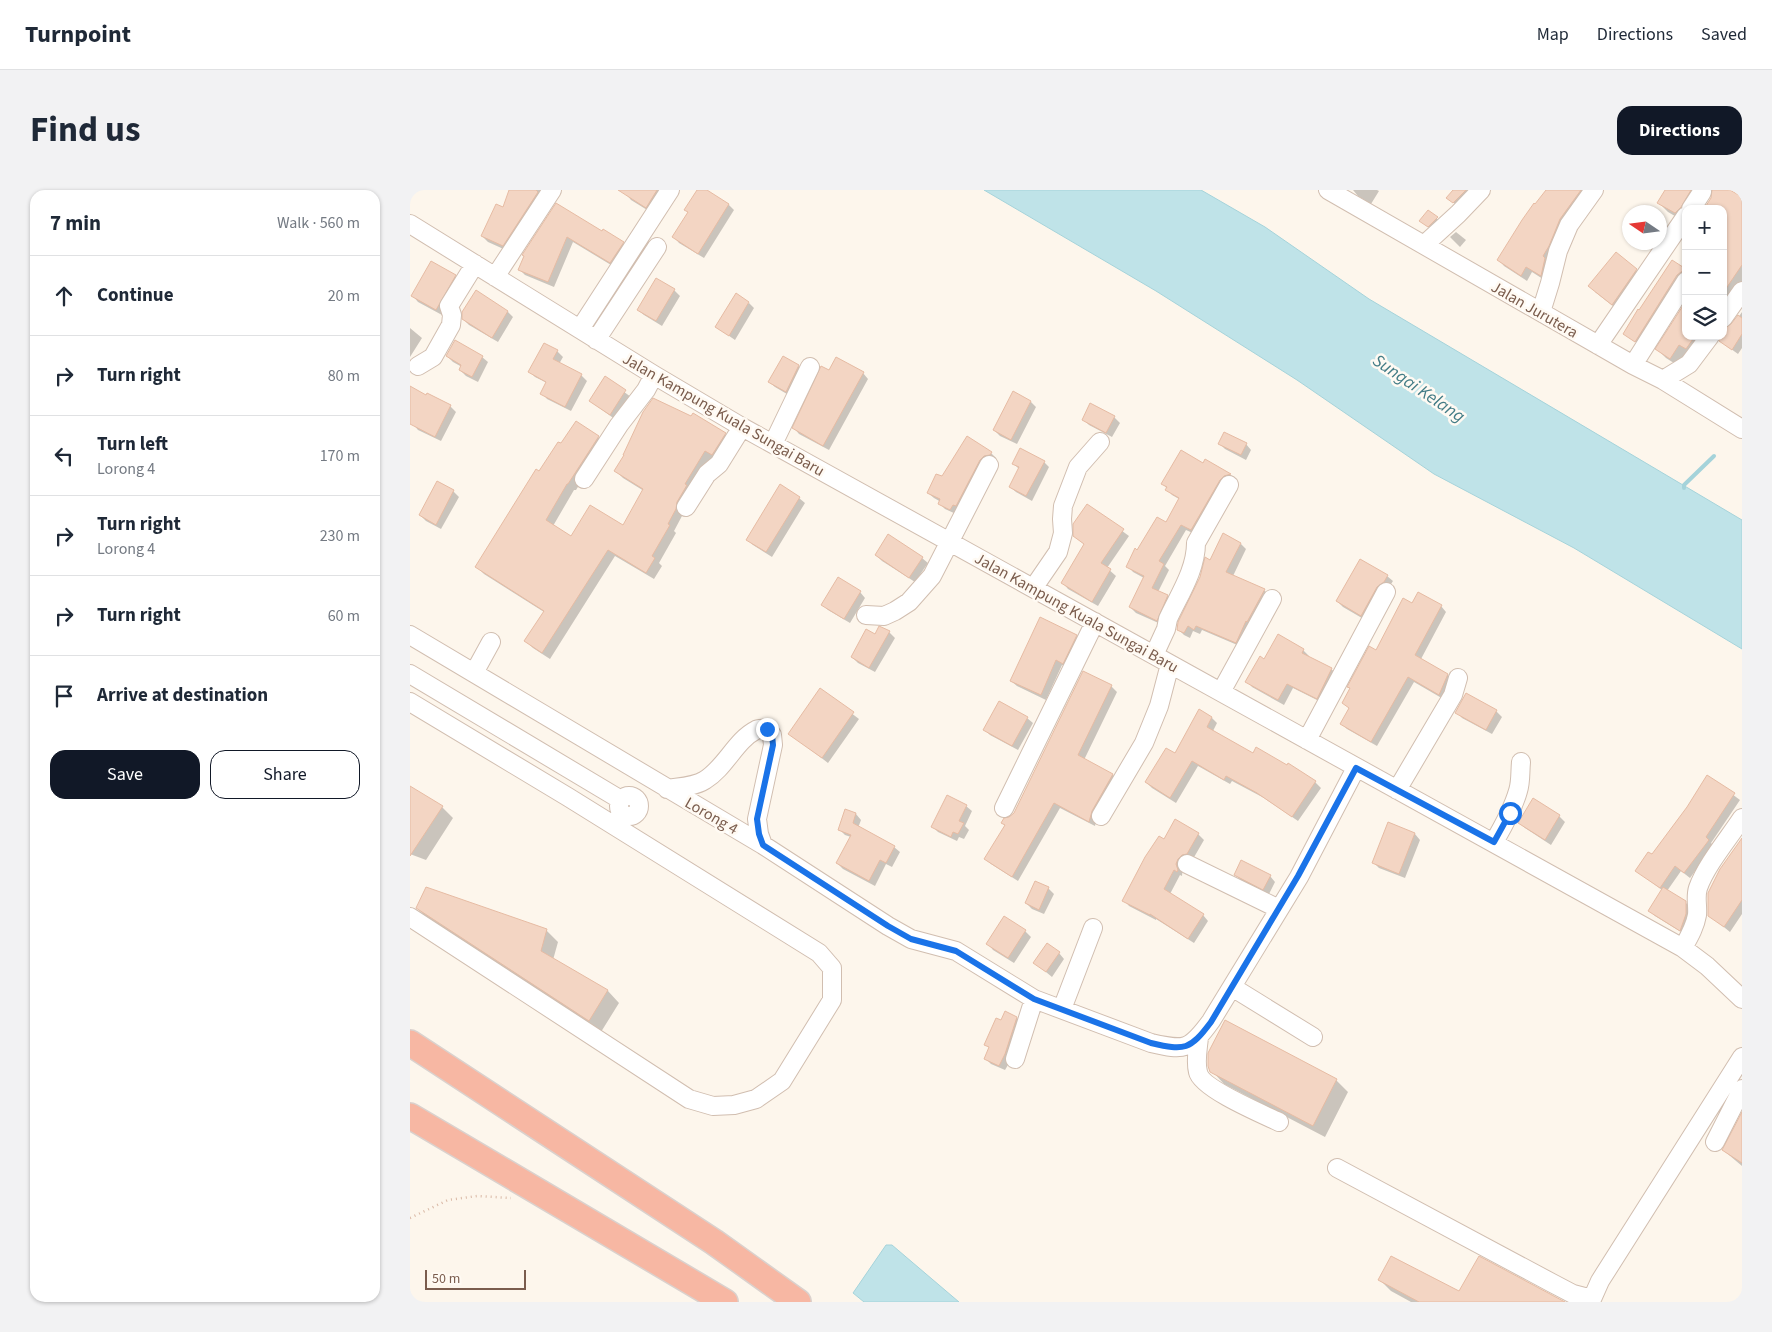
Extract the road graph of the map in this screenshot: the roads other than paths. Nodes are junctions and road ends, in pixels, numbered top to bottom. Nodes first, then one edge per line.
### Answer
1 (552, 190) edge
2 (670, 190) edge
3 (1328, 190) edge
4 (1481, 190) edge
5 (1594, 190) edge
6 (1702, 192) dead end
7 (1694, 205) edge
8 (1682, 222) edge
9 (410, 224) edge
10 (1424, 245) junction
11 (657, 248) dead end
12 (474, 264) junction
13 (495, 277) junction
14 (1682, 287) edge
15 (1742, 291) edge
16 (1541, 312) junction
17 (1727, 312) edge
18 (580, 329) junction
19 (596, 340) junction
20 (1707, 340) edge
21 (1598, 344) junction
22 (1632, 365) junction
23 (418, 366) dead end
24 (810, 367) dead end
25 (654, 375) junction
26 (1663, 380) junction
27 (742, 427) junction
28 (1742, 429) edge
29 (1100, 442) dead end
30 (773, 444) junction
31 (989, 465) dead end
32 (584, 479) dead end
33 (1229, 485) dead end
34 (686, 507) dead end
35 (950, 542) junction
36 (1034, 587) junction
37 (1386, 592) dead end
38 (1272, 599) dead end
39 (866, 615) dead end
40 (1095, 622) junction
41 (410, 635) edge
42 (491, 642) dead end
43 (1154, 655) junction
44 (1170, 664) junction
45 (474, 673) junction
46 (410, 674) edge
47 (1458, 678) dead end
48 (1221, 692) junction
49 (410, 702) edge
50 (1307, 740) junction
51 (1521, 762) dead end
52 (1356, 768) junction
53 (667, 789) junction
54 (1397, 790) junction
55 (621, 800) dead end
56 (1004, 808) dead end
57 (1101, 816) dead end
58 (1742, 818) edge
59 (1494, 842) junction
60 (763, 845) junction
61 (1187, 864) dead end
62 (1279, 910) junction
63 (410, 917) edge
64 (1093, 928) dead end
65 (1683, 948) junction
66 (1232, 987) junction
67 (1034, 999) junction
68 (1742, 999) edge
69 (1062, 1009) junction
70 (1313, 1037) dead end
71 (1199, 1038) junction
72 (410, 1043) edge
73 (1742, 1057) edge
74 (1015, 1059) dead end
75 (1742, 1089) edge
76 (410, 1116) edge
77 (1279, 1122) dead end
78 (1715, 1142) dead end
79 (1337, 1168) dead end
80 (1592, 1301) edge
81 (725, 1302) edge
82 (798, 1302) edge

1 - 13 street
2 - 18 street
3 - 10 street, Jalan Jurutera
4 - 10 street
5 - 16 street
6 - 7 street
8 - 21 street
9 - 12 street, Jalan Kampung Kuala Sungai Baru
10 - 16 street, Jalan Jurutera
11 - 19 street
12 - 13 street, Jalan Kampung Kuala Sungai Baru
12 - 23 street
13 - 18 street, Jalan Kampung Kuala Sungai Baru
14 - 22 street
15 - 17 street
16 - 21 street, Jalan Jurutera
18 - 19 street, Jalan Kampung Kuala Sungai Baru
19 - 25 street, Jalan Kampung Kuala Sungai Baru
20 - 26 street
21 - 22 street, Jalan Jurutera
22 - 26 street, Jalan Jurutera
24 - 30 street
25 - 27 street, Jalan Kampung Kuala Sungai Baru
25 - 32 street
26 - 28 street, Jalan Jurutera
27 - 30 street, Jalan Kampung Kuala Sungai Baru
27 - 34 street
29 - 36 street
30 - 35 street, Jalan Kampung Kuala Sungai Baru
31 - 35 street
33 - 43 street
35 - 36 street, Jalan Kampung Kuala Sungai Baru
35 - 39 street
36 - 40 street, Jalan Kampung Kuala Sungai Baru
37 - 50 street
38 - 48 street
40 - 43 street, Jalan Kampung Kuala Sungai Baru
40 - 56 street
41 - 45 street, Lorong 4
42 - 45 street
43 - 44 street, Jalan Kampung Kuala Sungai Baru
44 - 48 street, Jalan Kampung Kuala Sungai Baru
44 - 57 street
45 - 53 street, Lorong 4
46 - 55 street
47 - 54 street
48 - 50 street, Jalan Kampung Kuala Sungai Baru
49 - 63 street
50 - 52 street, Jalan Kampung Kuala Sungai Baru
51 - 59 street
52 - 54 street, Jalan Kampung Kuala Sungai Baru
52 - 62 street, Lorong 4
53 - 60 street, Lorong 4
53 - 60 street
54 - 59 street, Jalan Kampung Kuala Sungai Baru
58 - 65 street
59 - 65 street, Jalan Kampung Kuala Sungai Baru
60 - 67 street, Lorong 4
61 - 62 street
62 - 66 street, Lorong 4
64 - 69 street
65 - 68 street, Jalan Kampung Kuala Sungai Baru
66 - 70 street
66 - 71 street, Lorong 4
67 - 69 street, Lorong 4
67 - 74 street
69 - 71 street, Lorong 4
71 - 77 street
72 - 82 highway
73 - 80 street
75 - 78 street
76 - 81 highway
79 - 80 street

